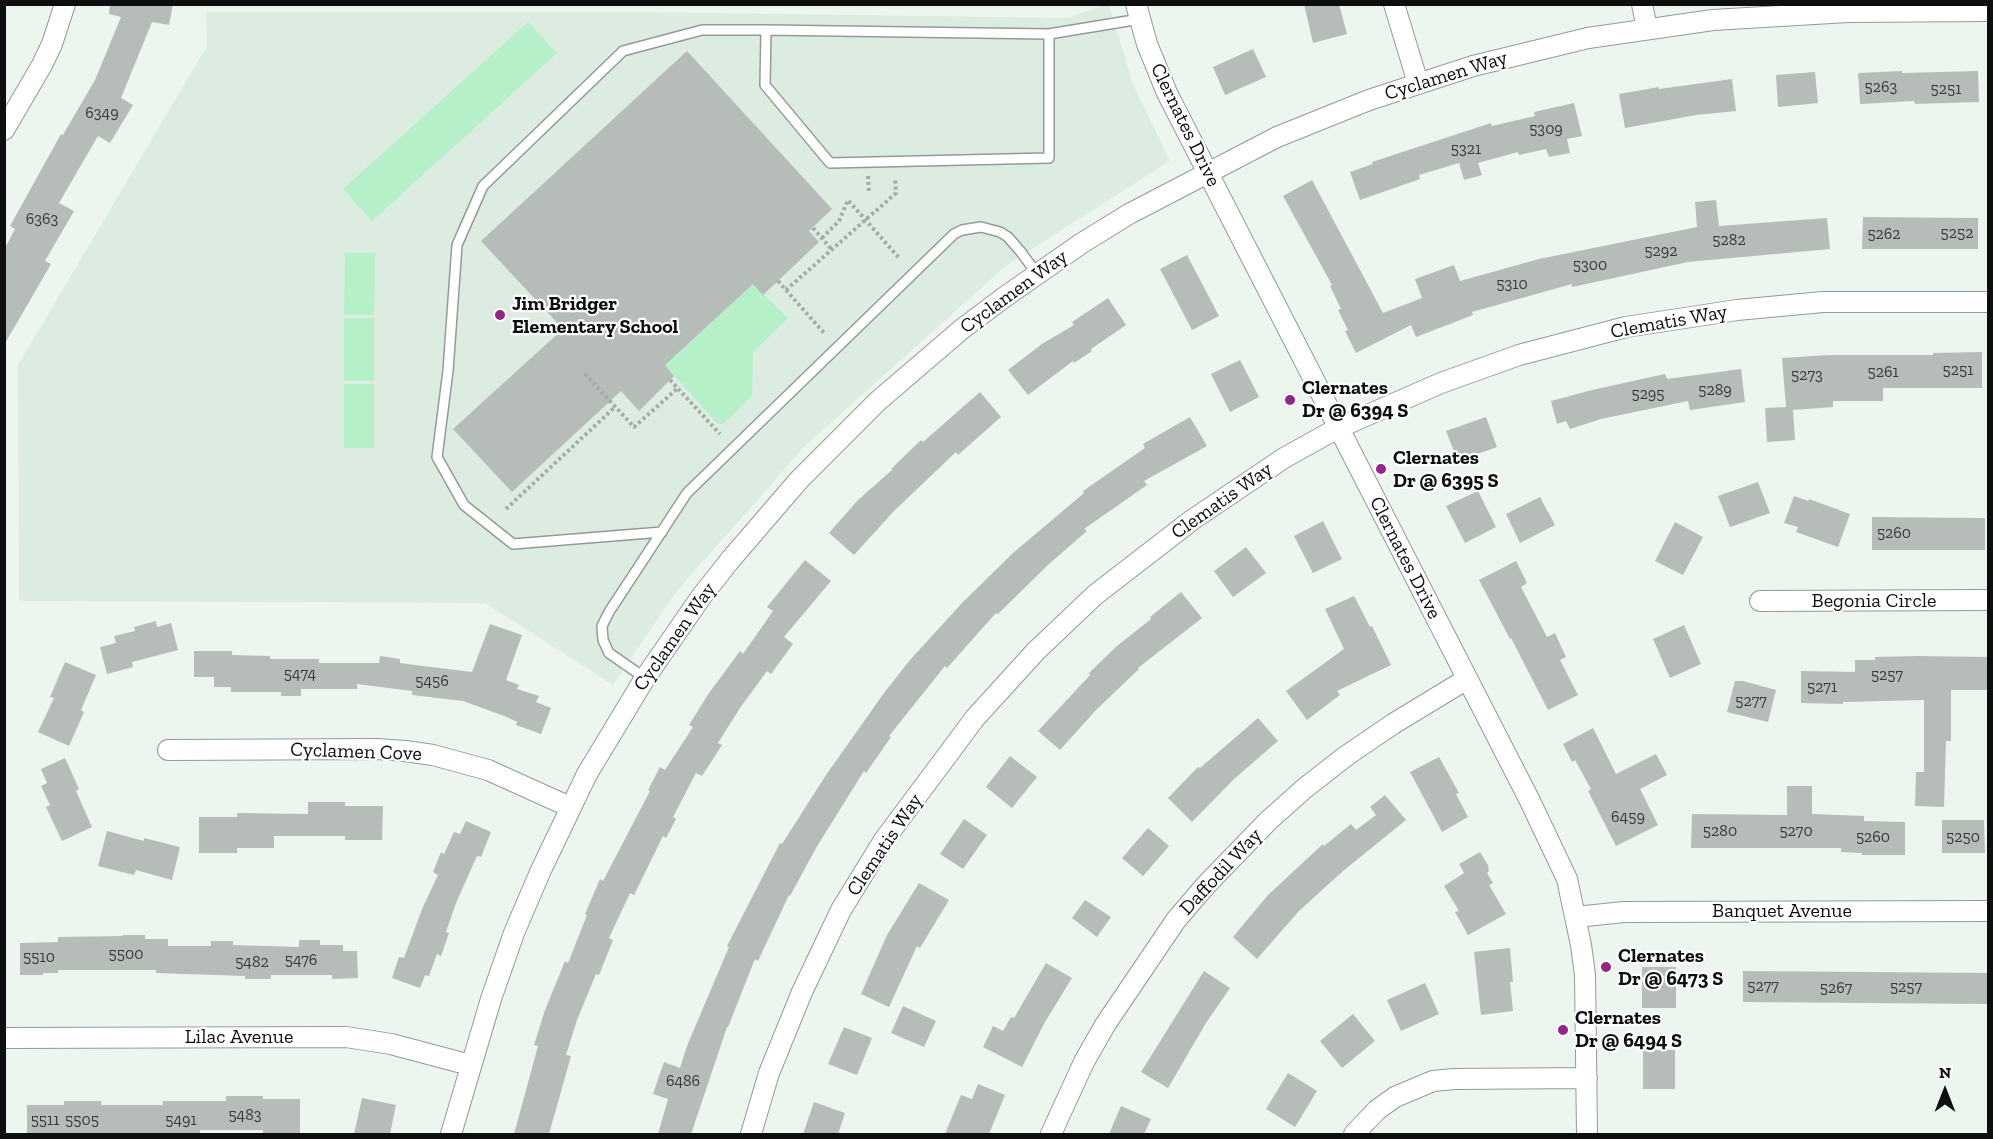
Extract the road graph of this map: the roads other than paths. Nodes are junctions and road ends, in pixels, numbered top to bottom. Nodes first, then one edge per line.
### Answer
1 (65, 4) edge
2 (1394, 4) edge
3 (1642, 4) edge
4 (1915, 8) edge
5 (1989, 11) edge
6 (1138, 12) edge
7 (1647, 29) junction
8 (766, 30) junction
9 (1049, 34) junction
10 (1418, 83) junction
11 (4, 130) edge
12 (1208, 172) junction
13 (1037, 274) junction
14 (1989, 302) edge
15 (1338, 428) junction
16 (662, 532) junction
17 (1989, 600) edge
18 (1760, 601) dead end
19 (645, 678) junction
20 (1467, 679) junction
21 (168, 750) dead end
22 (570, 807) junction
23 (1989, 911) edge
24 (1576, 917) junction
25 (4, 1038) edge
26 (470, 1065) junction
27 (1587, 1078) junction
28 (451, 1134) edge
29 (751, 1134) edge
30 (1051, 1134) edge
31 (1354, 1134) edge
32 (1587, 1134) edge

1 - 11 street
2 - 10 street
3 - 7 street
4 - 5 street, Cyclamen Way
4 - 7 street, Cyclamen Way
6 - 9 lane
6 - 12 street, Clernates Drive
7 - 10 street, Cyclamen Way
8 - 9 lane
8 - 9 lane
8 - 16 lane
10 - 12 street, Cyclamen Way
12 - 13 street, Cyclamen Way
12 - 15 street, Clernates Drive
13 - 16 lane
13 - 19 street, Cyclamen Way
14 - 15 street, Clematis Way
15 - 20 street, Clernates Drive
15 - 29 street, Clematis Way
16 - 19 lane
17 - 18 street, Begonia Circle
19 - 22 street, Cyclamen Way
20 - 24 street, Clernates Drive
20 - 30 street, Daffodil Way
21 - 22 street, Cyclamen Cove
22 - 26 street, Cyclamen Way
23 - 24 street, Banquet Avenue
24 - 27 street, Clernates Drive
25 - 26 street, Lilac Avenue
26 - 28 street, Cyclamen Way
27 - 31 street
27 - 32 street, Clernates Drive

